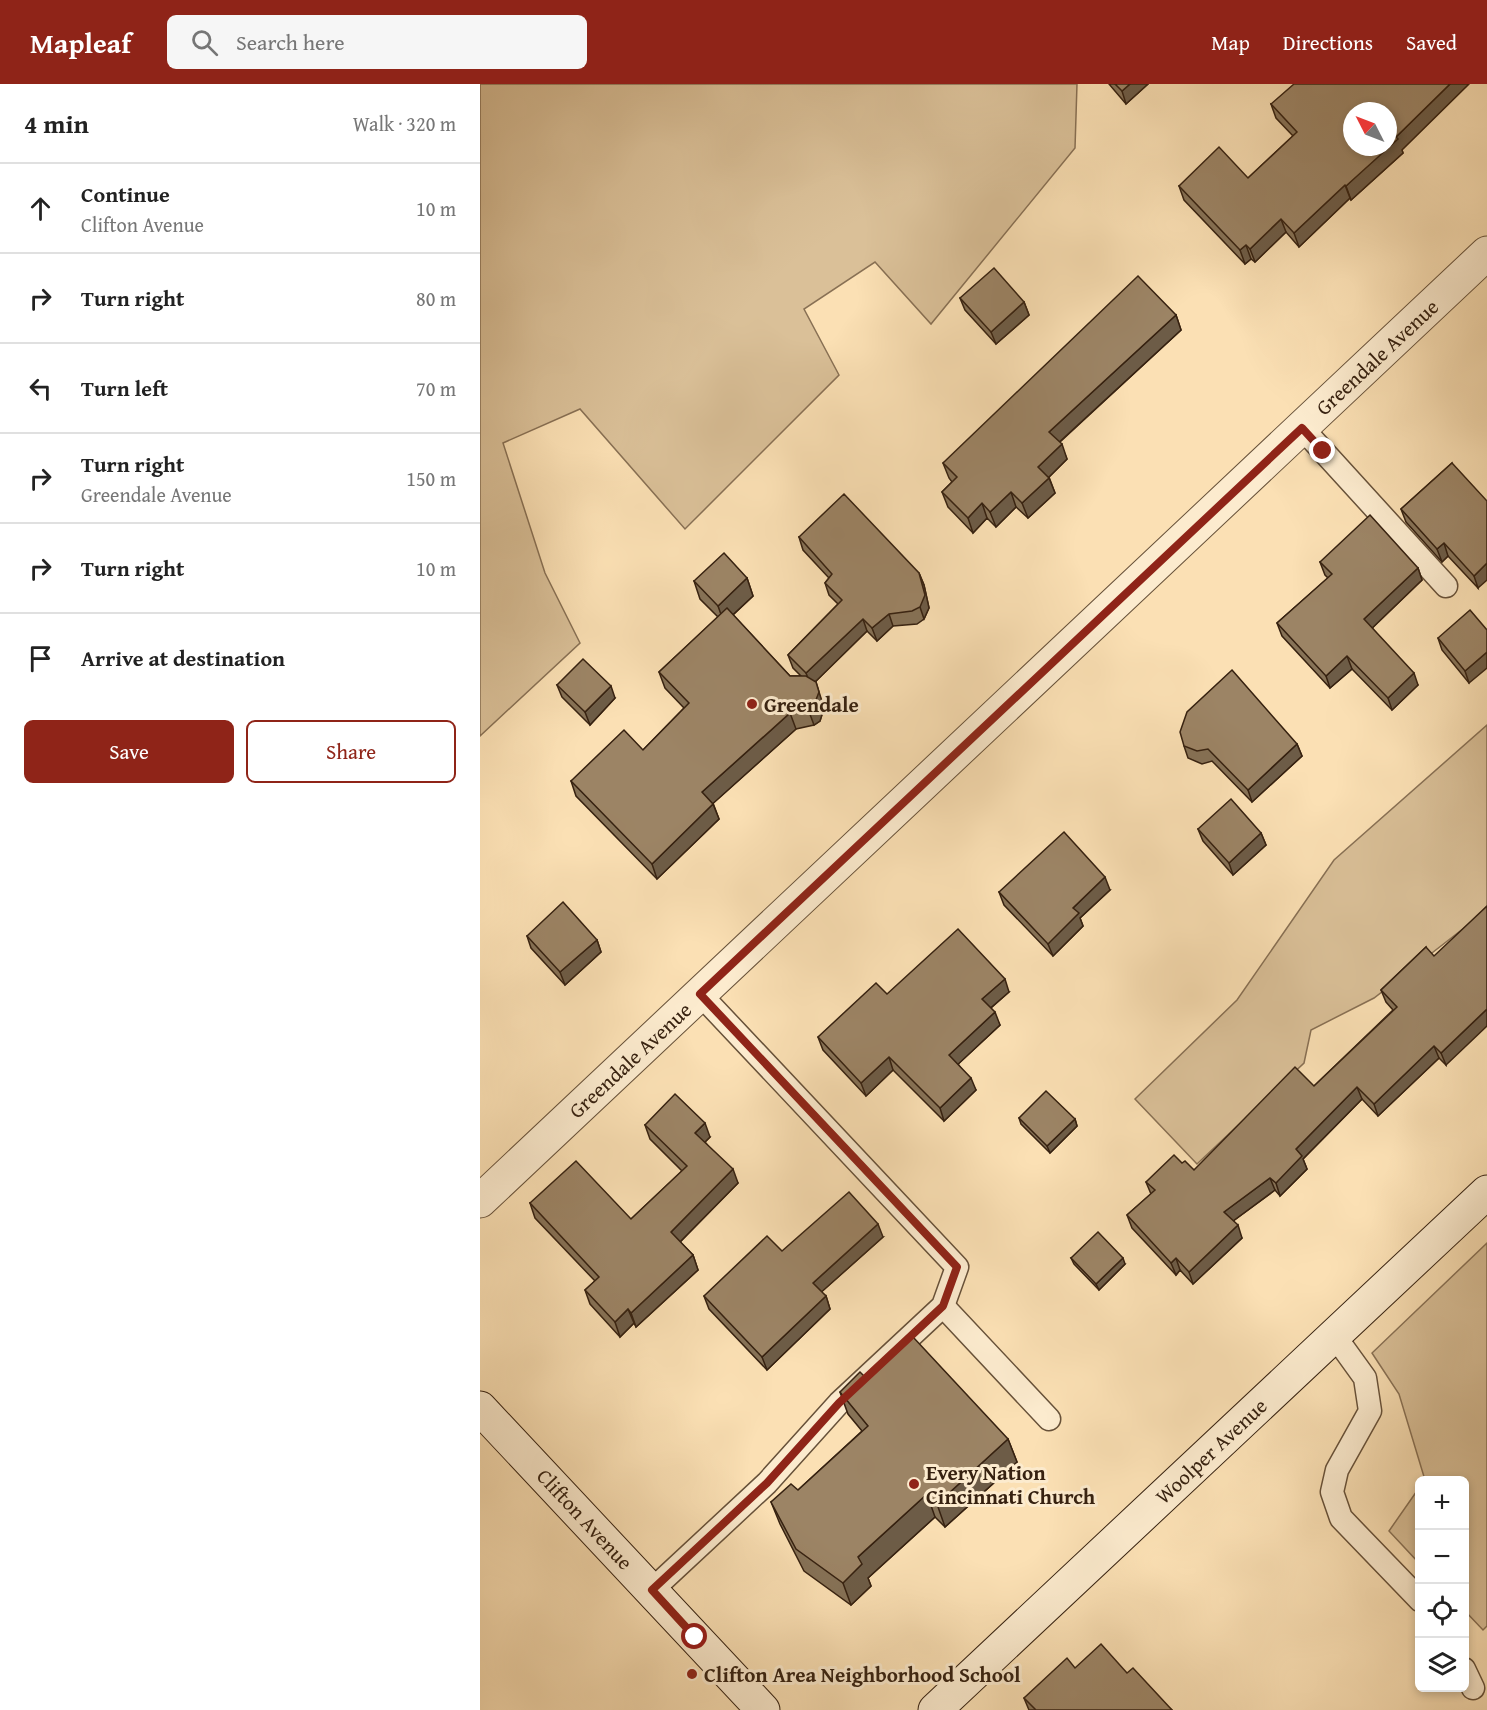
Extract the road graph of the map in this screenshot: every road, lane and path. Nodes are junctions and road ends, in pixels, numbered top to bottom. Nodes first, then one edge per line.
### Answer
1 (1487, 254) edge
2 (1302, 428) junction
3 (1446, 586) dead end
4 (700, 994) junction
5 (1487, 1192) edge
6 (480, 1202) edge
7 (943, 1306) junction
8 (1334, 1335) junction
9 (480, 1408) edge
10 (1049, 1419) dead end
11 (652, 1590) junction
12 (1415, 1596) edge
13 (763, 1710) edge
14 (935, 1710) edge

1 - 2 street, Greendale Avenue
2 - 3 lane
2 - 4 street, Greendale Avenue
4 - 6 street, Greendale Avenue
4 - 7 lane
5 - 8 street, Woolper Avenue
7 - 10 lane
7 - 11 lane
8 - 12 lane
8 - 14 street, Woolper Avenue
9 - 11 street, Clifton Avenue
11 - 13 street, Clifton Avenue

